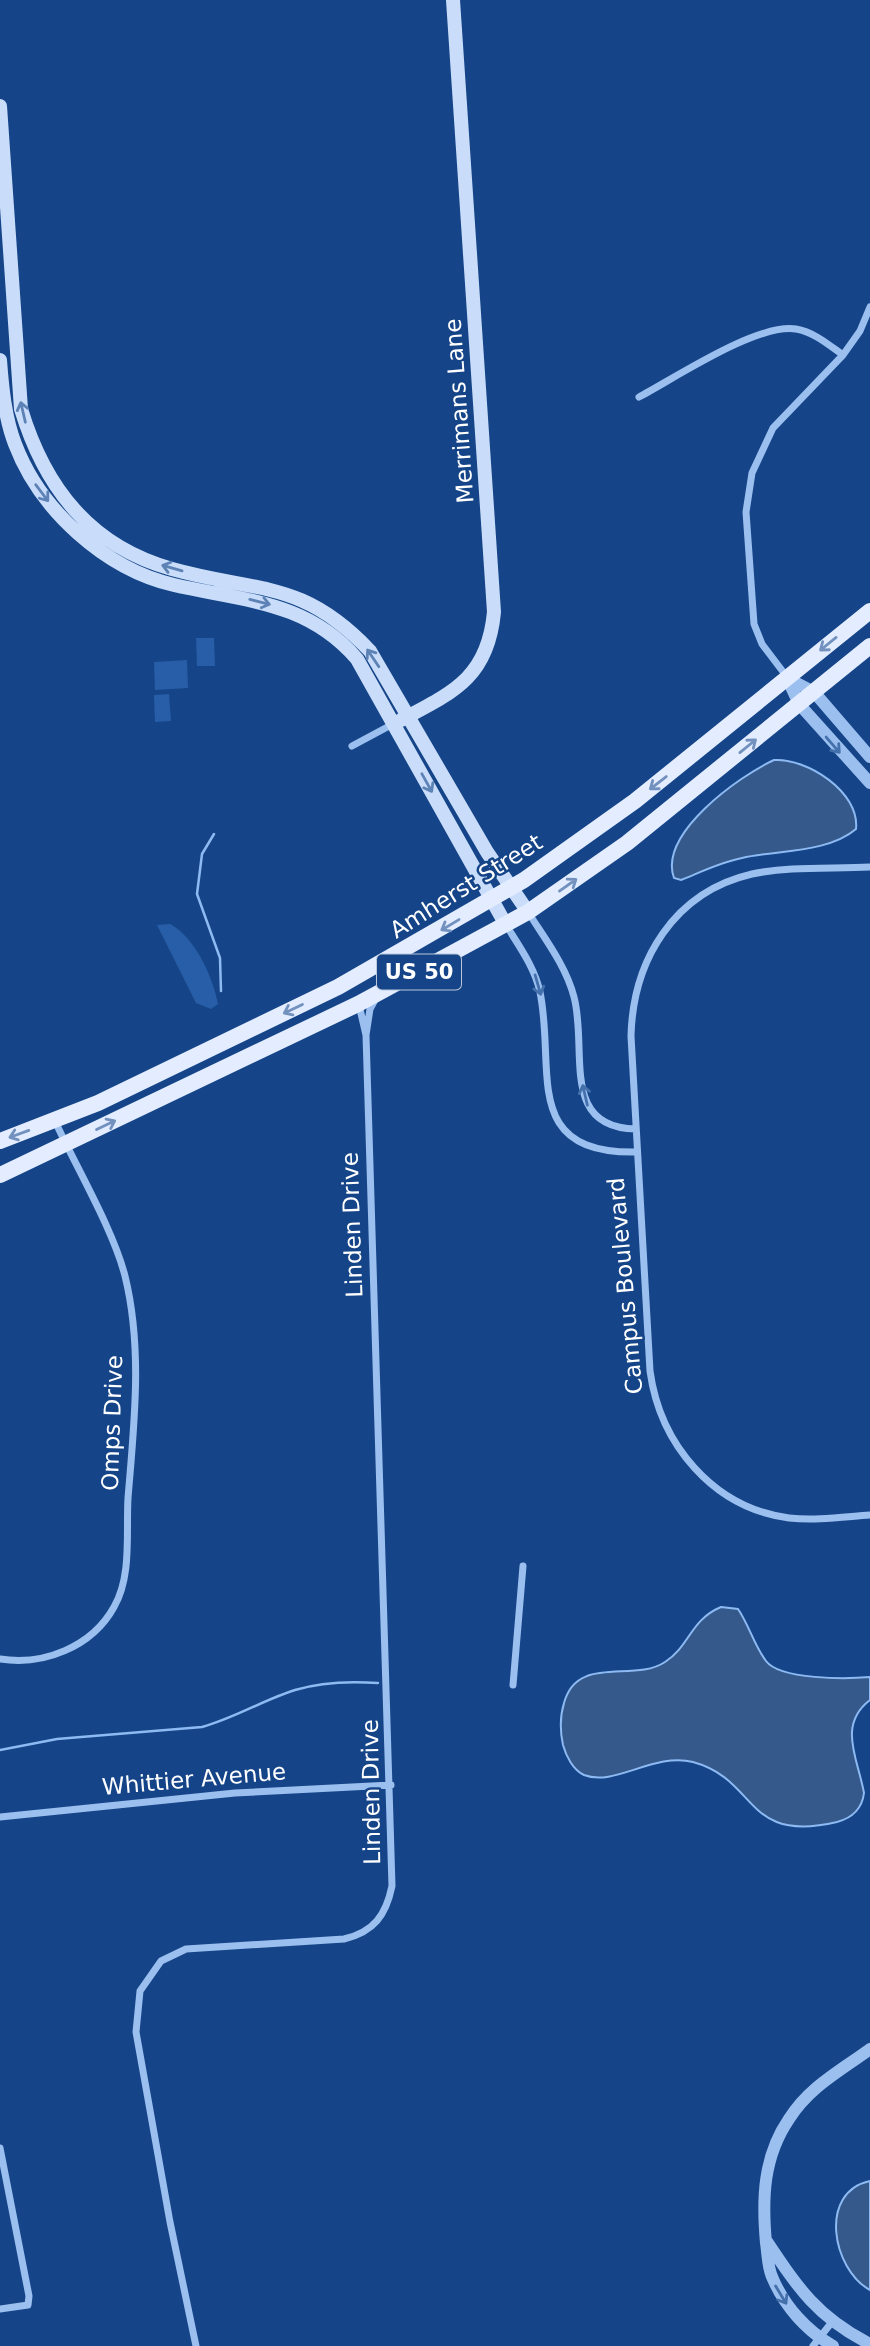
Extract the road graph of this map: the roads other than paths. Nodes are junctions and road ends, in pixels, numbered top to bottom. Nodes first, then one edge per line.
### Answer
1 (453, 0) edge
2 (0, 106) edge
3 (870, 307) edge
4 (843, 355) junction
5 (0, 360) edge
6 (639, 397) dead end
7 (870, 611) edge
8 (870, 646) edge
9 (787, 678) junction
10 (814, 692) junction
11 (799, 704) junction
12 (409, 716) junction
13 (394, 724) junction
14 (352, 746) dead end
15 (870, 757) edge
16 (870, 783) edge
17 (870, 867) edge
18 (510, 888) junction
19 (492, 900) junction
20 (528, 912) junction
21 (506, 925) junction
22 (397, 956) junction
23 (354, 979) junction
24 (380, 993) junction
25 (358, 1004) junction
26 (331, 1017) junction
27 (366, 1035) junction
28 (55, 1122) junction
29 (636, 1129) junction
30 (0, 1141) edge
31 (65, 1145) junction
32 (637, 1152) junction
33 (0, 1175) edge
34 (870, 1515) edge
35 (523, 1566) dead end
36 (0, 1659) edge
37 (513, 1685) dead end
38 (391, 1786) junction
39 (0, 1817) edge
40 (870, 2049) edge
41 (0, 2147) edge
42 (766, 2240) junction
43 (0, 2309) edge
44 (832, 2322) junction
45 (816, 2342) edge
46 (870, 2344) edge
47 (196, 2346) edge
48 (833, 2346) edge

1 - 12 main road, Merrimans Lane
12 -> 2 main road
3 - 4 street
4 - 6 street
4 - 9 street
5 -> 13 main road, Campus Boulevard
7 -> 9 main road, Amherst Street / US 50
8 - 10 main road, US 50
9 - 10 street
9 - 11 street
9 -> 18 main road, Amherst Street / US 50
10 - 11 main road, US 50
10 - 15 street
11 -> 16 street
20 -> 11 main road, US 50
12 - 13 main road, Merrimans Lane
12 - 18 main road
13 - 14 street, Merrimans Lane
13 -> 19 main road, Campus Boulevard
17 - 29 street, Campus Boulevard
18 - 19 main road, Amherst Street / US 50
18 - 20 main road
19 - 21 main road, Campus Boulevard
19 -> 22 main road, Amherst Street / US 50
20 - 21 main road, US 50
29 -> 20 street
21 - 24 main road, US 50
21 -> 32 street, Campus Boulevard
22 - 23 main road, Amherst Street / US 50
22 - 25 main road
23 - 26 main road
23 -> 28 main road, Amherst Street / US 50
24 - 25 main road, US 50
24 - 27 street, Linden Drive
25 - 26 main road, US 50
25 - 27 street, Linden Drive
31 -> 26 main road, US 50
27 - 38 street, Linden Drive
28 -> 30 main road, Amherst Street / US 50
28 - 31 street, Omps Drive
29 - 32 street, Campus Boulevard
31 - 33 main road, US 50
31 - 36 street, Omps Drive
32 - 34 street, Campus Boulevard
35 - 37 street
38 - 39 street, Whittier Avenue
38 - 47 street, Linden Drive
40 - 42 street
41 - 43 street
42 - 44 street
42 -> 45 street
44 - 45 street
44 - 46 street
45 - 48 street

